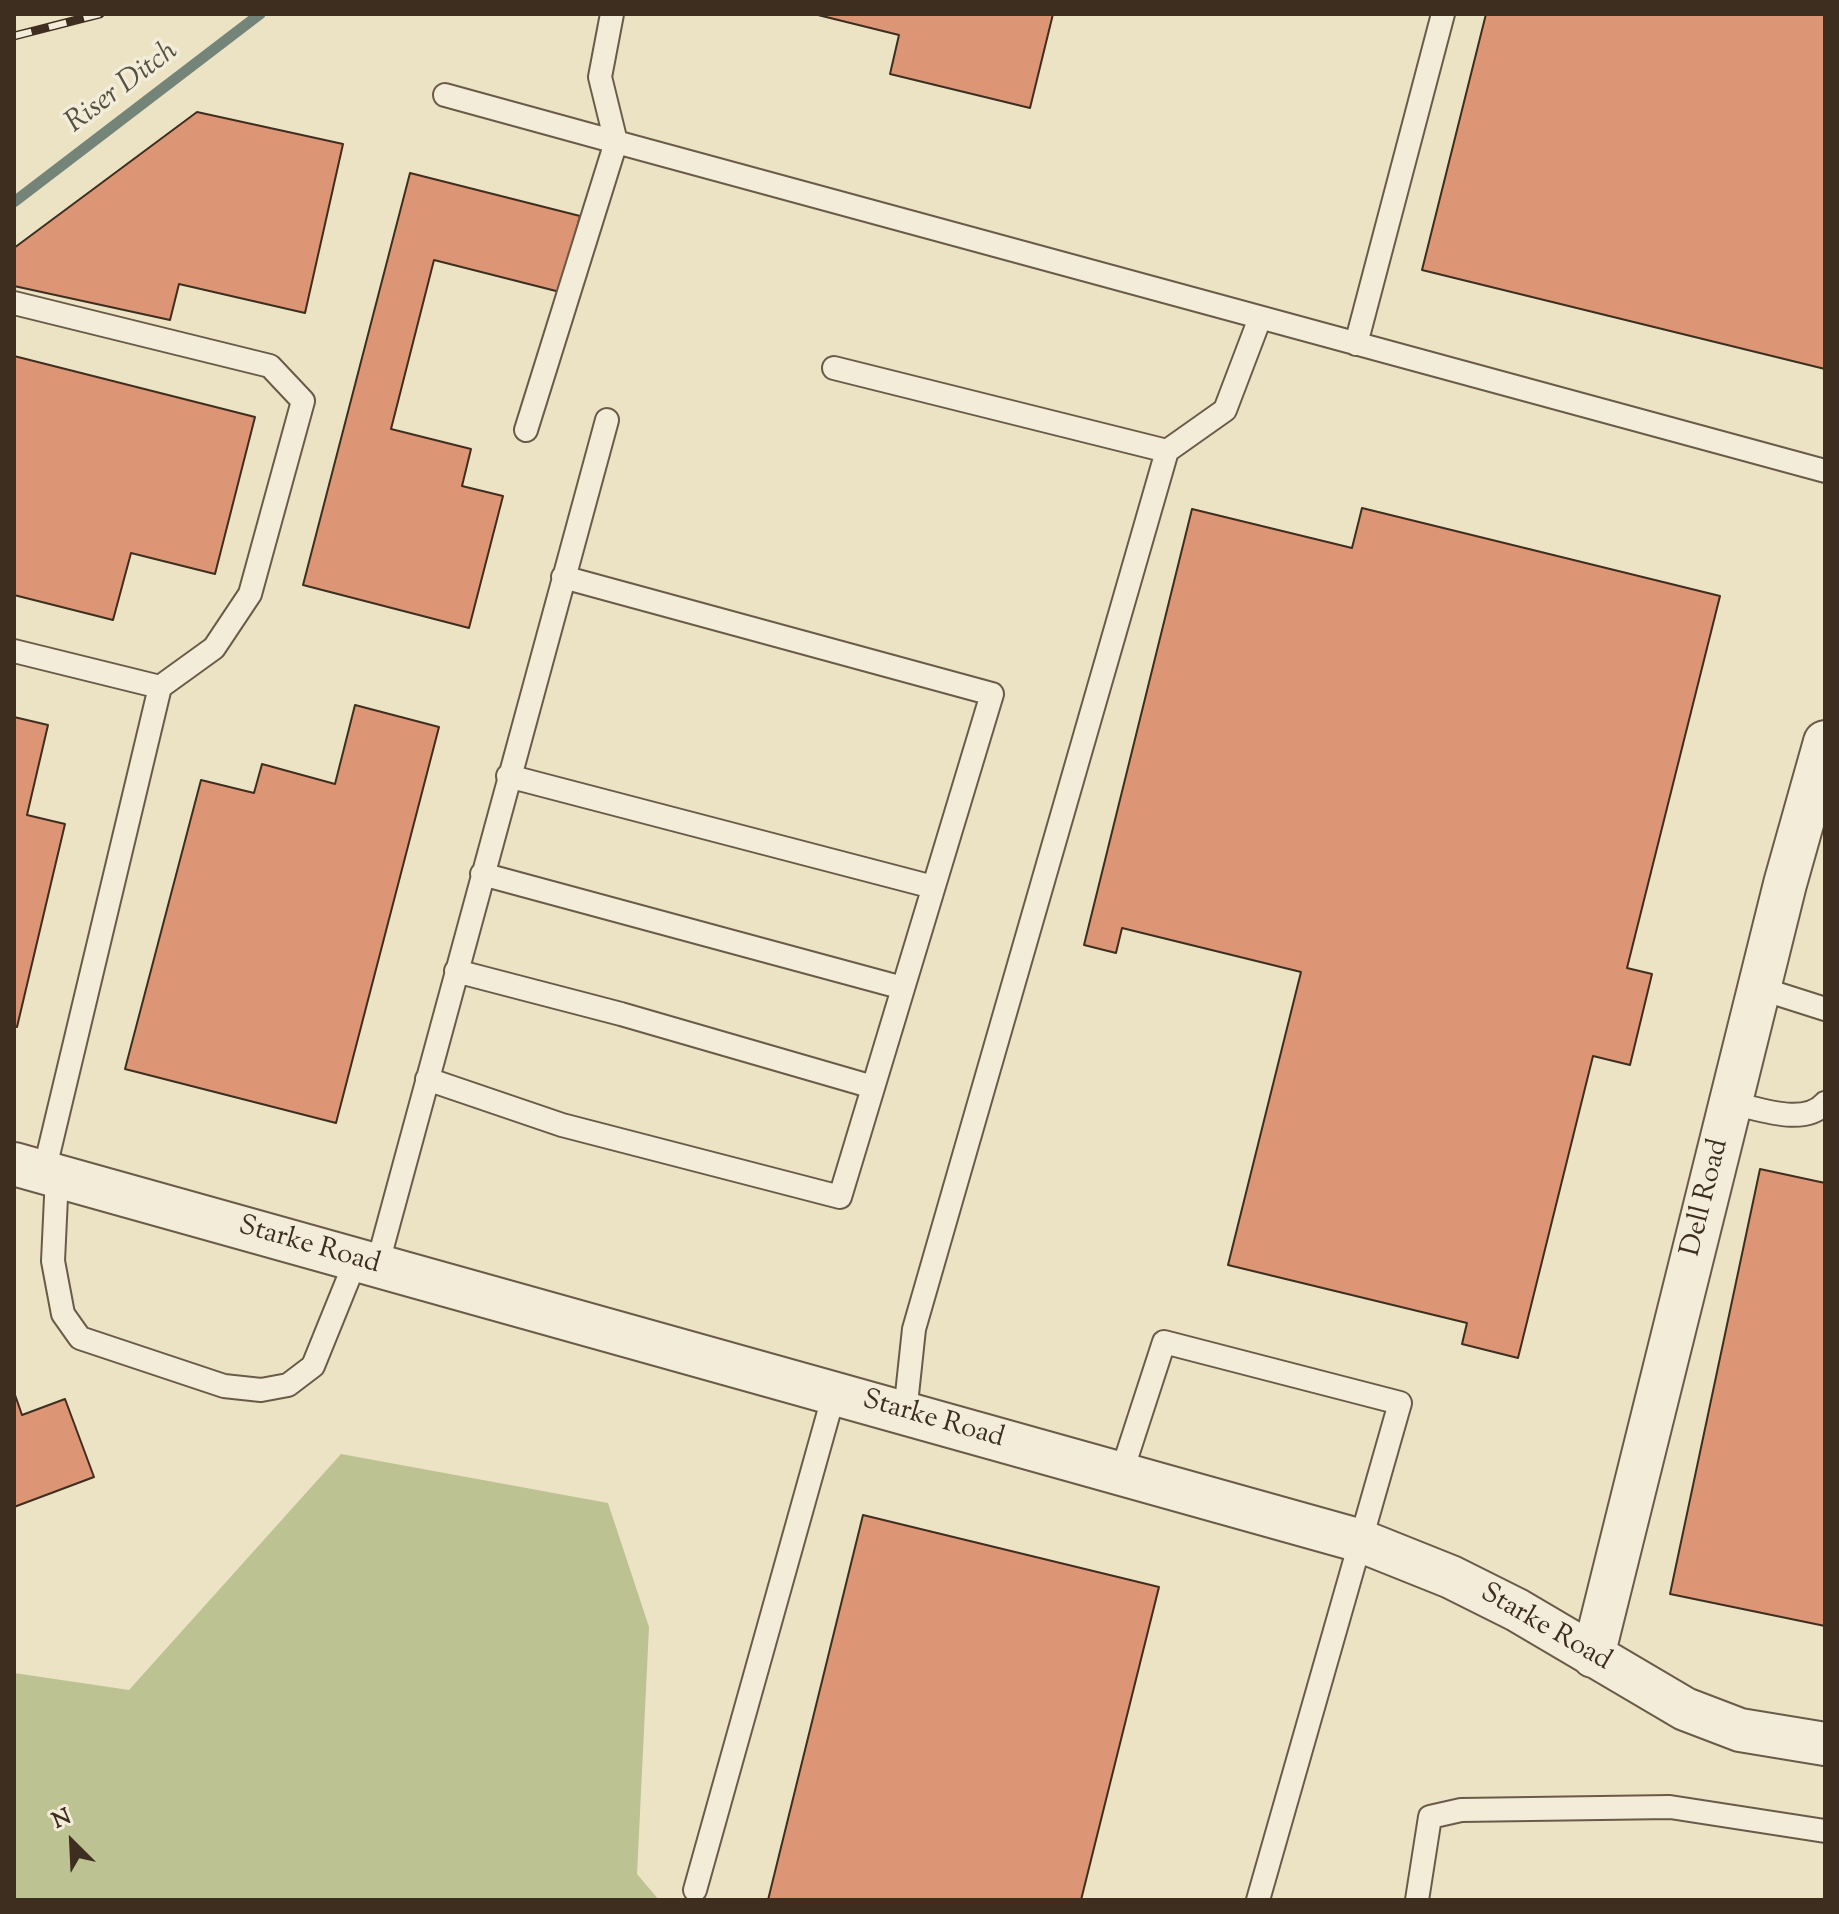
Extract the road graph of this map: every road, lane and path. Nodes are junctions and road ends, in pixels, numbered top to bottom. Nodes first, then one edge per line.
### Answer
1 (612, 14) edge
2 (1443, 14) edge
3 (445, 95) dead end
4 (616, 142) junction
5 (14, 303) edge
6 (1260, 318) junction
7 (1356, 344) junction
8 (834, 368) dead end
9 (607, 420) dead end
10 (526, 430) dead end
11 (1167, 451) junction
12 (1825, 471) edge
13 (563, 577) junction
14 (14, 651) edge
15 (160, 687) junction
16 (1825, 742) edge
17 (508, 776) junction
18 (482, 874) junction
19 (933, 887) junction
20 (456, 971) junction
21 (903, 988) junction
22 (1759, 988) junction
23 (1825, 1009) edge
24 (427, 1079) junction
25 (873, 1087) junction
26 (1731, 1103) junction
27 (1825, 1103) edge
28 (38, 1170) edge
29 (367, 1263) junction
30 (834, 1394) junction
31 (905, 1413) junction
32 (1121, 1474) junction
33 (1361, 1541) junction
34 (1593, 1656) junction
35 (1825, 1744) edge
36 (1825, 1831) edge
37 (695, 1890) dead end
38 (1258, 1900) edge
39 (1417, 1900) edge

1 - 4 lane
2 - 7 lane
3 - 4 lane
4 - 6 lane
4 - 10 lane
5 - 15 lane
6 - 7 lane
6 - 11 lane
7 - 12 lane
8 - 11 lane
9 - 13 lane
11 - 31 lane
13 - 17 lane
13 - 19 lane
14 - 15 lane
15 - 28 lane
16 - 22 street, Dell Road
17 - 18 lane
17 - 19 lane
18 - 20 lane
18 - 21 lane
19 - 21 lane
20 - 24 lane
20 - 25 lane
21 - 25 lane
22 - 23 lane
22 - 26 street, Dell Road
24 - 25 lane
24 - 29 lane
26 - 27 lane
26 - 34 street, Dell Road
28 - 29 street, Starke Road
28 - 29 lane
29 - 30 street, Starke Road
30 - 31 street, Starke Road
30 - 37 lane
31 - 32 street, Starke Road
32 - 33 street, Starke Road
32 - 33 lane
33 - 34 street, Starke Road
33 - 38 lane
34 - 35 street, Starke Road
36 - 39 lane

